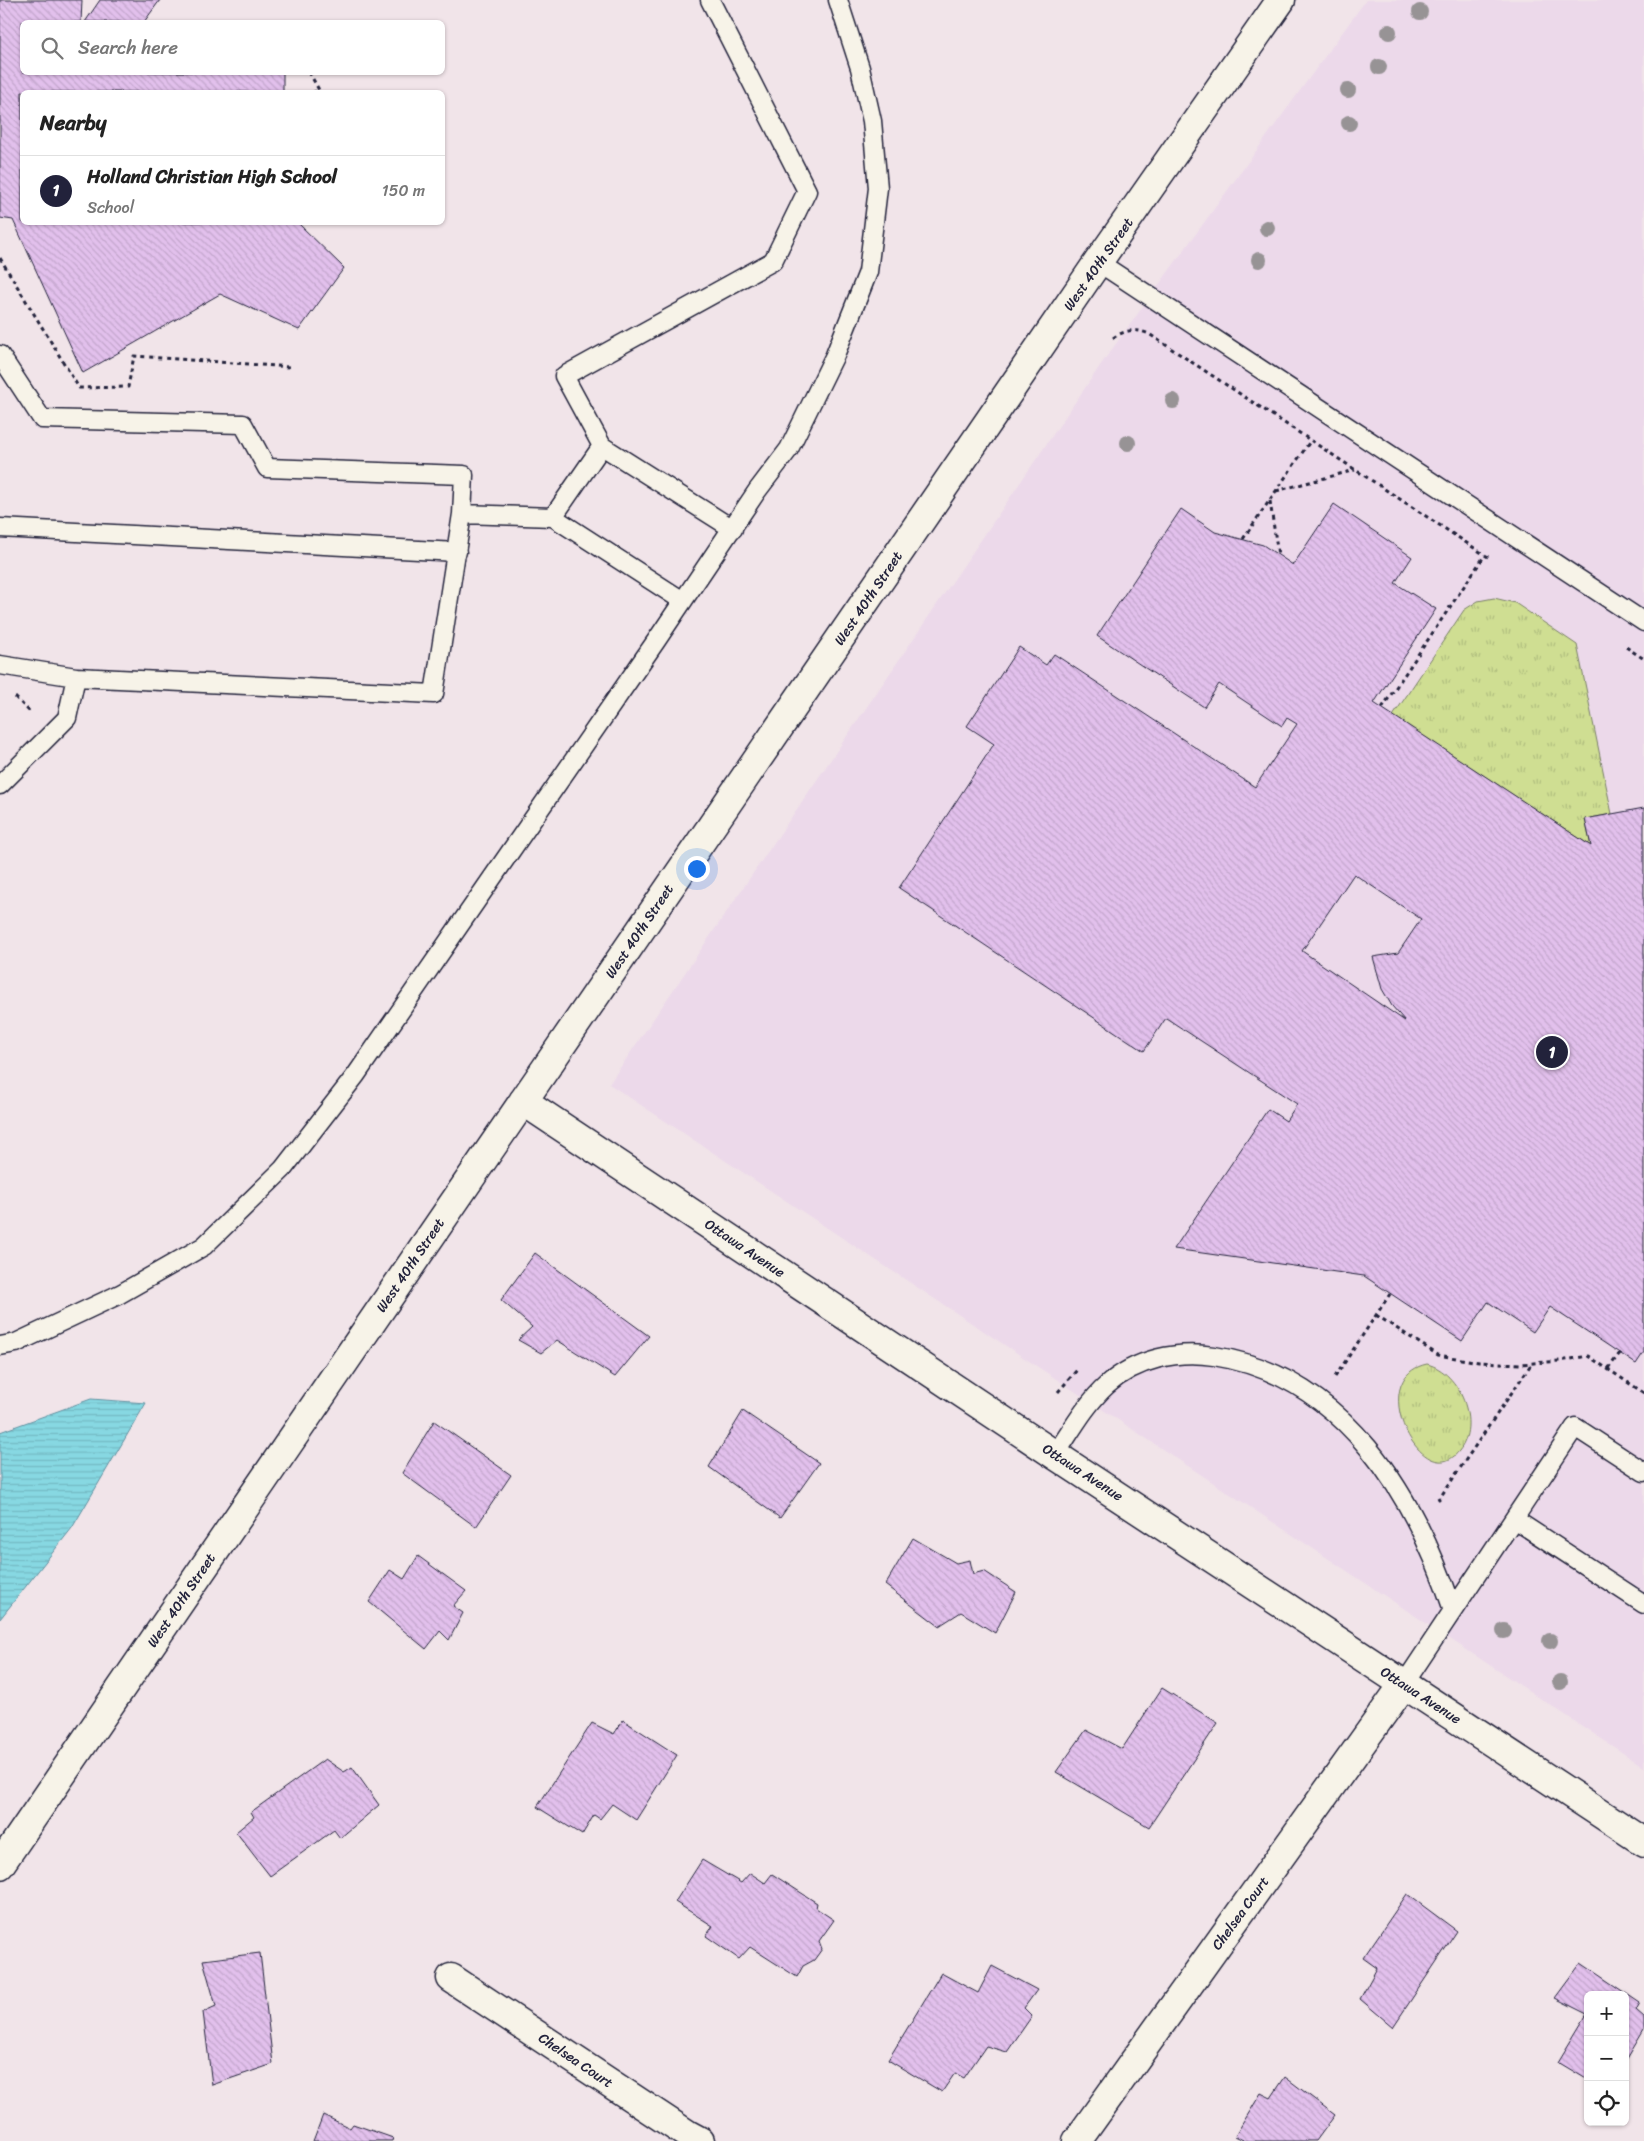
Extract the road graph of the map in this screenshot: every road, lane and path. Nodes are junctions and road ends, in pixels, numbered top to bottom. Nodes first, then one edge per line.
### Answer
1 (710, 0) edge
2 (838, 0) edge
3 (1281, 0) edge
4 (311, 75) edge
5 (319, 90) edge
6 (0, 258) edge
7 (1098, 262) junction
8 (1114, 338) dead end
9 (0, 355) edge
10 (290, 367) dead end
11 (1310, 440) junction
12 (602, 446) junction
13 (1355, 470) junction
14 (1276, 490) junction
15 (1270, 500) junction
16 (462, 514) junction
17 (552, 517) junction
18 (0, 528) edge
19 (733, 529) junction
20 (1243, 539) dead end
21 (457, 552) junction
22 (1278, 555) dead end
23 (1485, 555) junction
24 (1493, 560) dead end
25 (683, 601) junction
26 (1644, 622) edge
27 (1620, 643) dead end
28 (1644, 659) edge
29 (0, 665) edge
30 (76, 677) junction
31 (1382, 708) dead end
32 (0, 785) edge
33 (523, 1100) junction
34 (1390, 1294) dead end
35 (1376, 1315) junction
36 (0, 1346) edge
37 (1620, 1353) dead end
38 (1532, 1363) junction
39 (1608, 1369) junction
40 (1335, 1377) dead end
41 (1644, 1393) edge
42 (1055, 1454) junction
43 (1644, 1472) edge
44 (1439, 1499) dead end
45 (1514, 1519) junction
46 (1644, 1604) edge
47 (1452, 1610) junction
48 (1404, 1684) junction
49 (1644, 1842) edge
50 (0, 1865) edge
51 (451, 1978) dead end
52 (700, 2141) edge
53 (1077, 2141) edge

1 - 12 lane
2 - 19 lane
3 - 7 street, West 40th Street
4 - 5 path
6 - 10 path
7 - 26 lane
7 - 33 street, West 40th Street
8 - 11 path
9 - 16 lane
11 - 13 path
11 - 14 path
12 - 17 lane
12 - 19 lane
13 - 14 path
13 - 23 path
14 - 15 path
15 - 20 path
15 - 22 path
16 - 17 lane
16 - 21 lane
17 - 25 lane
18 - 21 lane
19 - 25 lane
21 - 30 lane
23 - 24 path
23 - 31 path
25 - 36 lane
27 - 28 path
29 - 30 lane
30 - 32 lane
33 - 42 street, Ottawa Avenue
33 - 50 street, West 40th Street
34 - 35 path
35 - 38 path
35 - 40 path
37 - 39 path
38 - 39 path
38 - 44 path
39 - 41 path
42 - 47 lane
42 - 48 street, Ottawa Avenue
43 - 45 lane
45 - 46 lane
45 - 47 lane
47 - 48 lane
48 - 49 street, Ottawa Avenue
48 - 53 street, Chelsea Court
51 - 52 street, Chelsea Court

